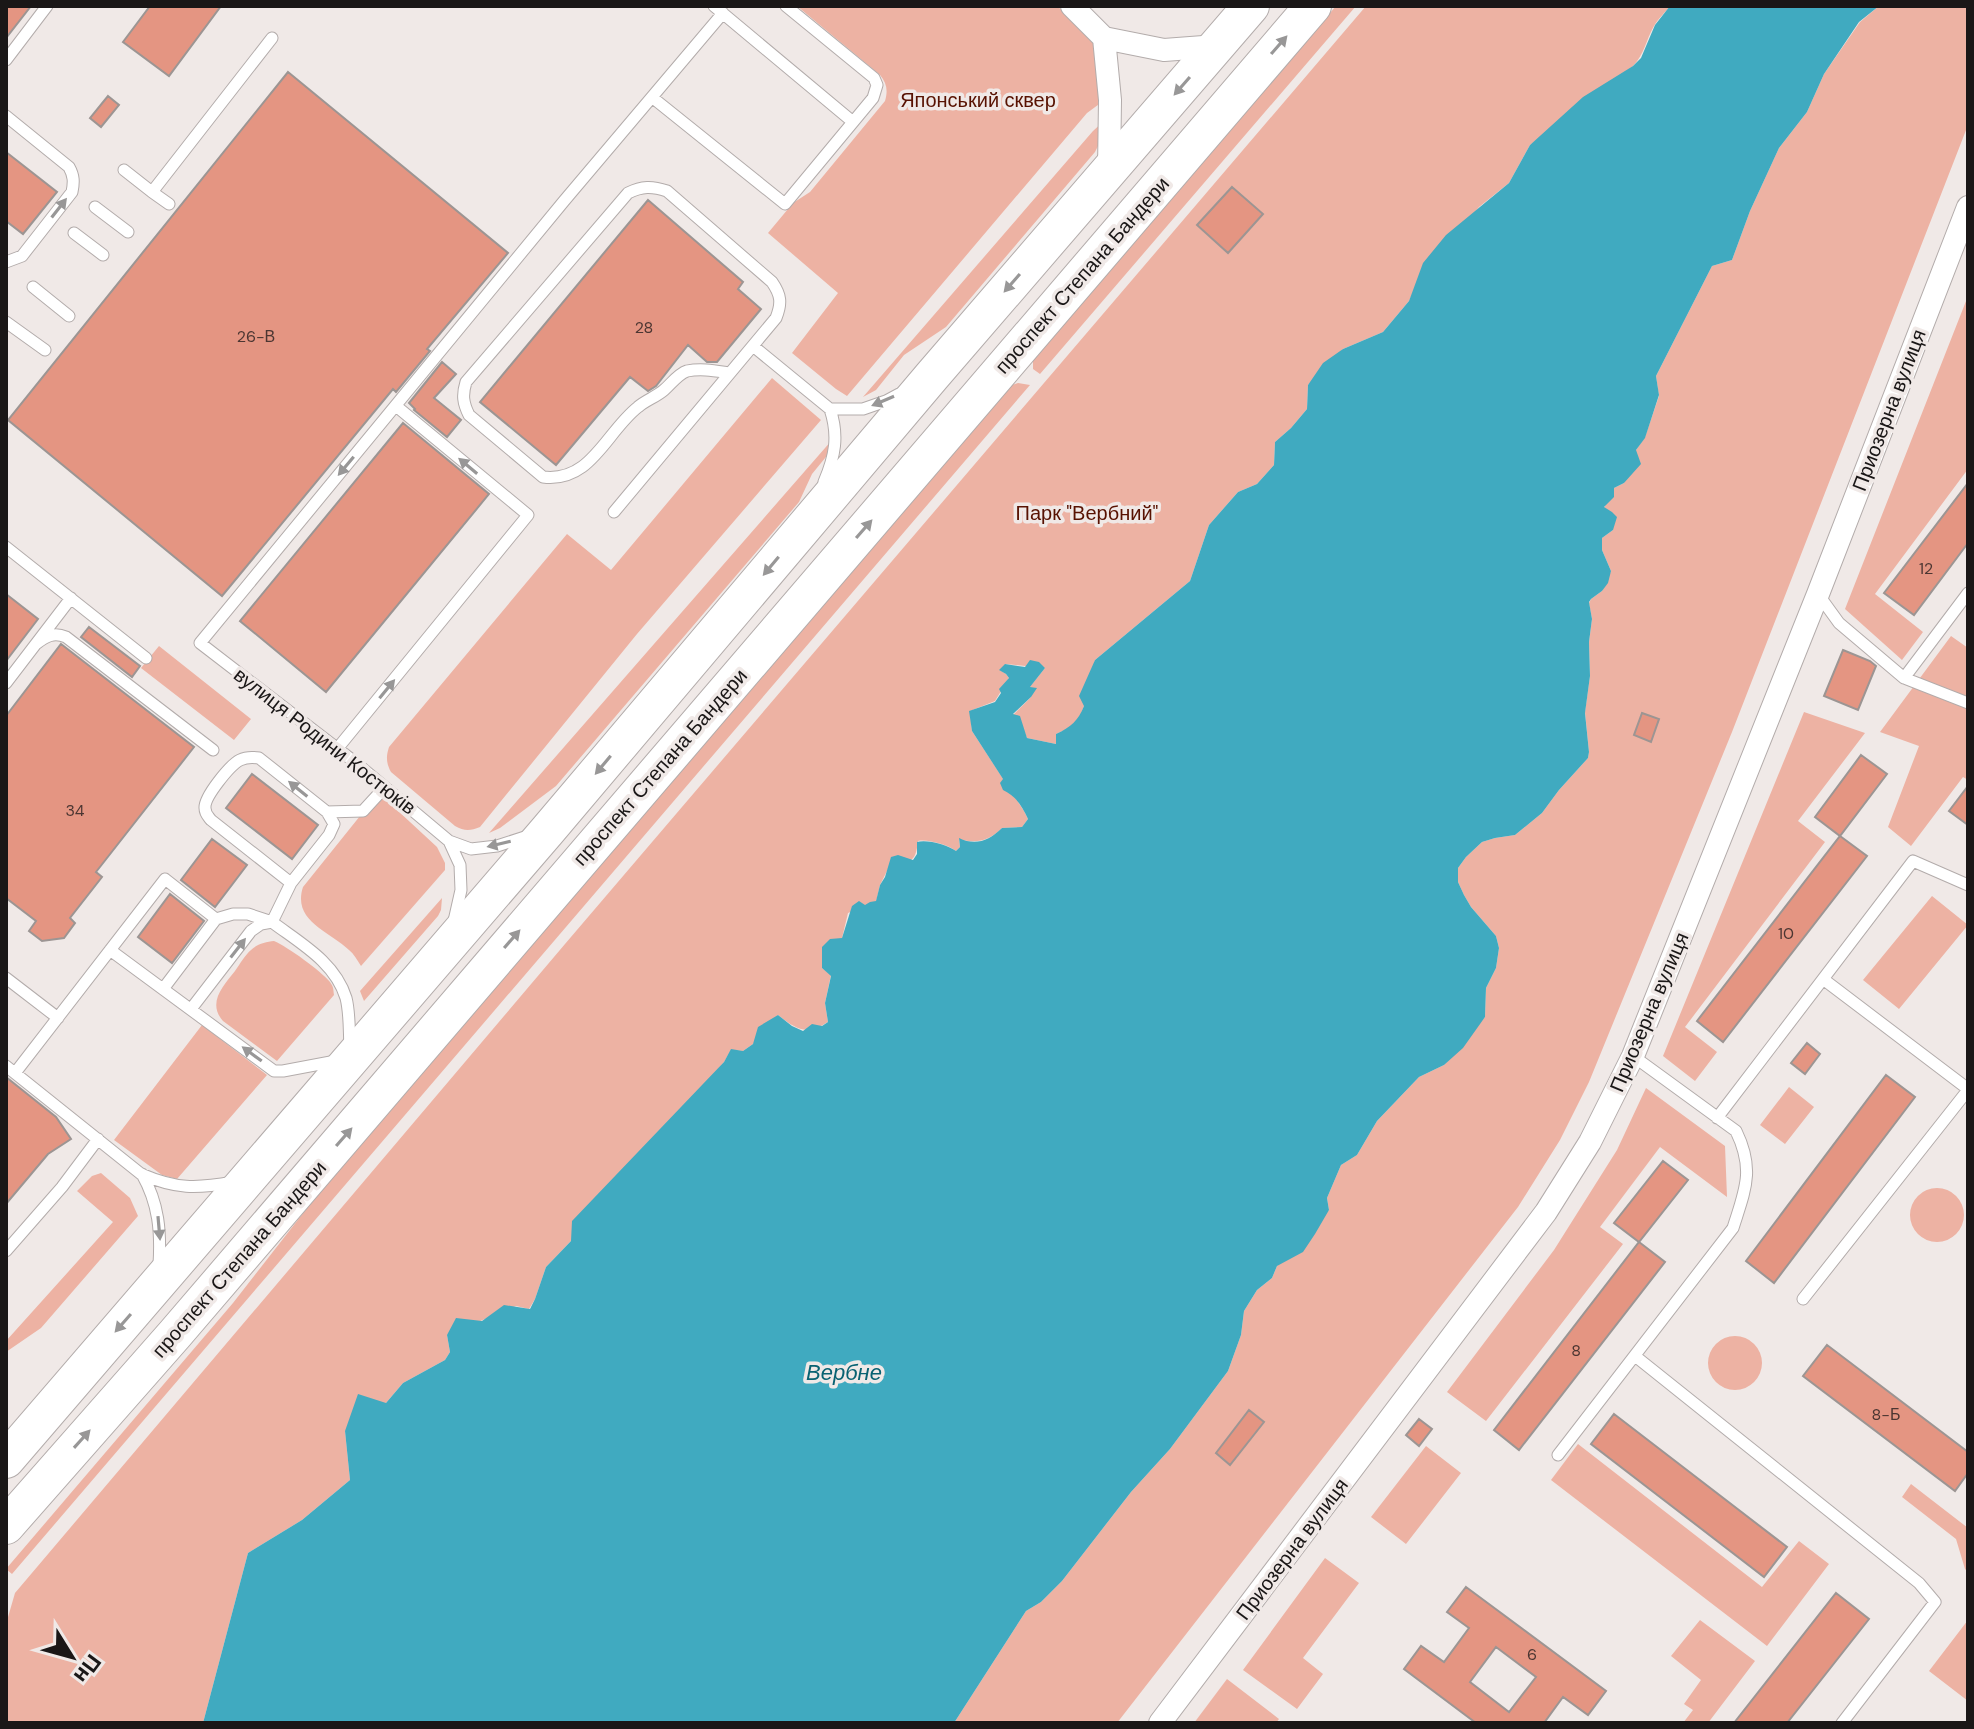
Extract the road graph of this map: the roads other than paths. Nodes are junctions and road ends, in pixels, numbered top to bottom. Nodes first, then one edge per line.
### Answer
1 (47, 6) edge
2 (786, 6) edge
3 (1072, 6) edge
4 (1251, 6) edge
5 (1313, 6) edge
6 (719, 10) edge
7 (272, 38) dead end
8 (1104, 38) junction
9 (1217, 46) junction
10 (6, 60) edge
11 (653, 98) junction
12 (6, 116) edge
13 (853, 122) junction
14 (1109, 169) junction
15 (124, 170) dead end
16 (152, 192) junction
17 (169, 204) dead end
18 (95, 207) dead end
19 (1968, 207) edge
20 (128, 232) dead end
21 (74, 233) dead end
22 (103, 255) dead end
23 (6, 262) edge
24 (33, 287) dead end
25 (69, 316) dead end
26 (6, 322) edge
27 (753, 346) junction
28 (45, 350) dead end
29 (730, 373) junction
30 (932, 376) junction
31 (396, 406) junction
32 (830, 409) junction
33 (614, 512) dead end
34 (809, 522) junction
35 (6, 547) edge
36 (1968, 593) edge
37 (1818, 594) junction
38 (71, 598) junction
39 (36, 644) junction
40 (146, 658) dead end
41 (1904, 678) junction
42 (6, 683) edge
43 (1968, 703) edge
44 (337, 749) junction
45 (213, 750) dead end
46 (385, 787) junction
47 (327, 812) junction
48 (548, 830) junction
49 (449, 841) junction
50 (291, 883) junction
51 (1968, 885) edge
52 (216, 919) junction
53 (272, 922) junction
54 (449, 946) junction
55 (110, 950) junction
56 (6, 978) edge
57 (1823, 979) junction
58 (163, 989) junction
59 (191, 1009) junction
60 (58, 1018) junction
61 (1633, 1056) junction
62 (351, 1058) junction
63 (11, 1070) edge
64 (1968, 1090) edge
65 (1717, 1118) junction
66 (98, 1139) junction
67 (141, 1174) junction
68 (250, 1175) junction
69 (6, 1251) edge
70 (156, 1285) junction
71 (1803, 1299) dead end
72 (1635, 1356) junction
73 (1558, 1455) dead end
74 (6, 1460) edge
75 (6, 1526) edge
76 (1160, 1723) edge
77 (1842, 1723) edge

1 - 10 lane
2 - 13 lane
3 - 8 street
4 - 9 main road
75 -> 5 main road, проспект Степана Бандери
6 - 11 lane
6 - 13 lane
7 - 16 lane
8 - 9 street
8 - 14 street
9 -> 14 main road
11 - 13 lane
11 - 31 lane
23 -> 12 lane
14 -> 30 main road
15 - 16 lane
16 - 17 lane
18 - 20 lane
19 - 37 street, Приозерна вулиця
21 - 22 lane
24 - 25 lane
26 - 28 lane
27 - 29 lane
27 - 29 lane
27 - 32 lane
29 - 33 lane
30 -> 32 lane
30 - 34 main road
44 -> 31 lane
31 -> 44 lane, вулиця Родини Костюків
32 - 34 lane
34 -> 48 main road
35 - 38 lane
36 - 41 lane
37 - 41 lane
37 - 61 street, Приозерна вулиця
38 - 39 lane
38 - 40 lane
39 - 42 lane
39 - 45 lane
41 - 43 lane
44 - 46 lane, вулиця Родини Костюків
46 - 47 lane
46 - 49 lane, вулиця Родини Костюків
47 - 50 lane
47 -> 50 lane
48 -> 49 lane
48 - 54 main road
49 - 54 lane
50 - 53 lane
51 - 57 lane
52 - 53 lane
52 - 55 lane
52 - 58 lane
59 -> 53 lane
53 - 62 lane
54 - 62 main road
55 - 58 lane
55 - 60 lane
56 - 60 lane
57 - 64 lane
57 - 65 lane
58 - 59 lane
62 -> 59 lane
60 - 63 lane
61 - 65 lane
61 - 76 street, Приозерна вулиця
62 - 68 main road
63 - 66 lane
64 - 71 lane
65 - 72 lane
66 - 67 lane
66 - 69 lane
67 - 68 lane
67 -> 70 lane
68 - 70 main road
70 -> 74 main road
72 - 73 lane
72 - 77 lane

